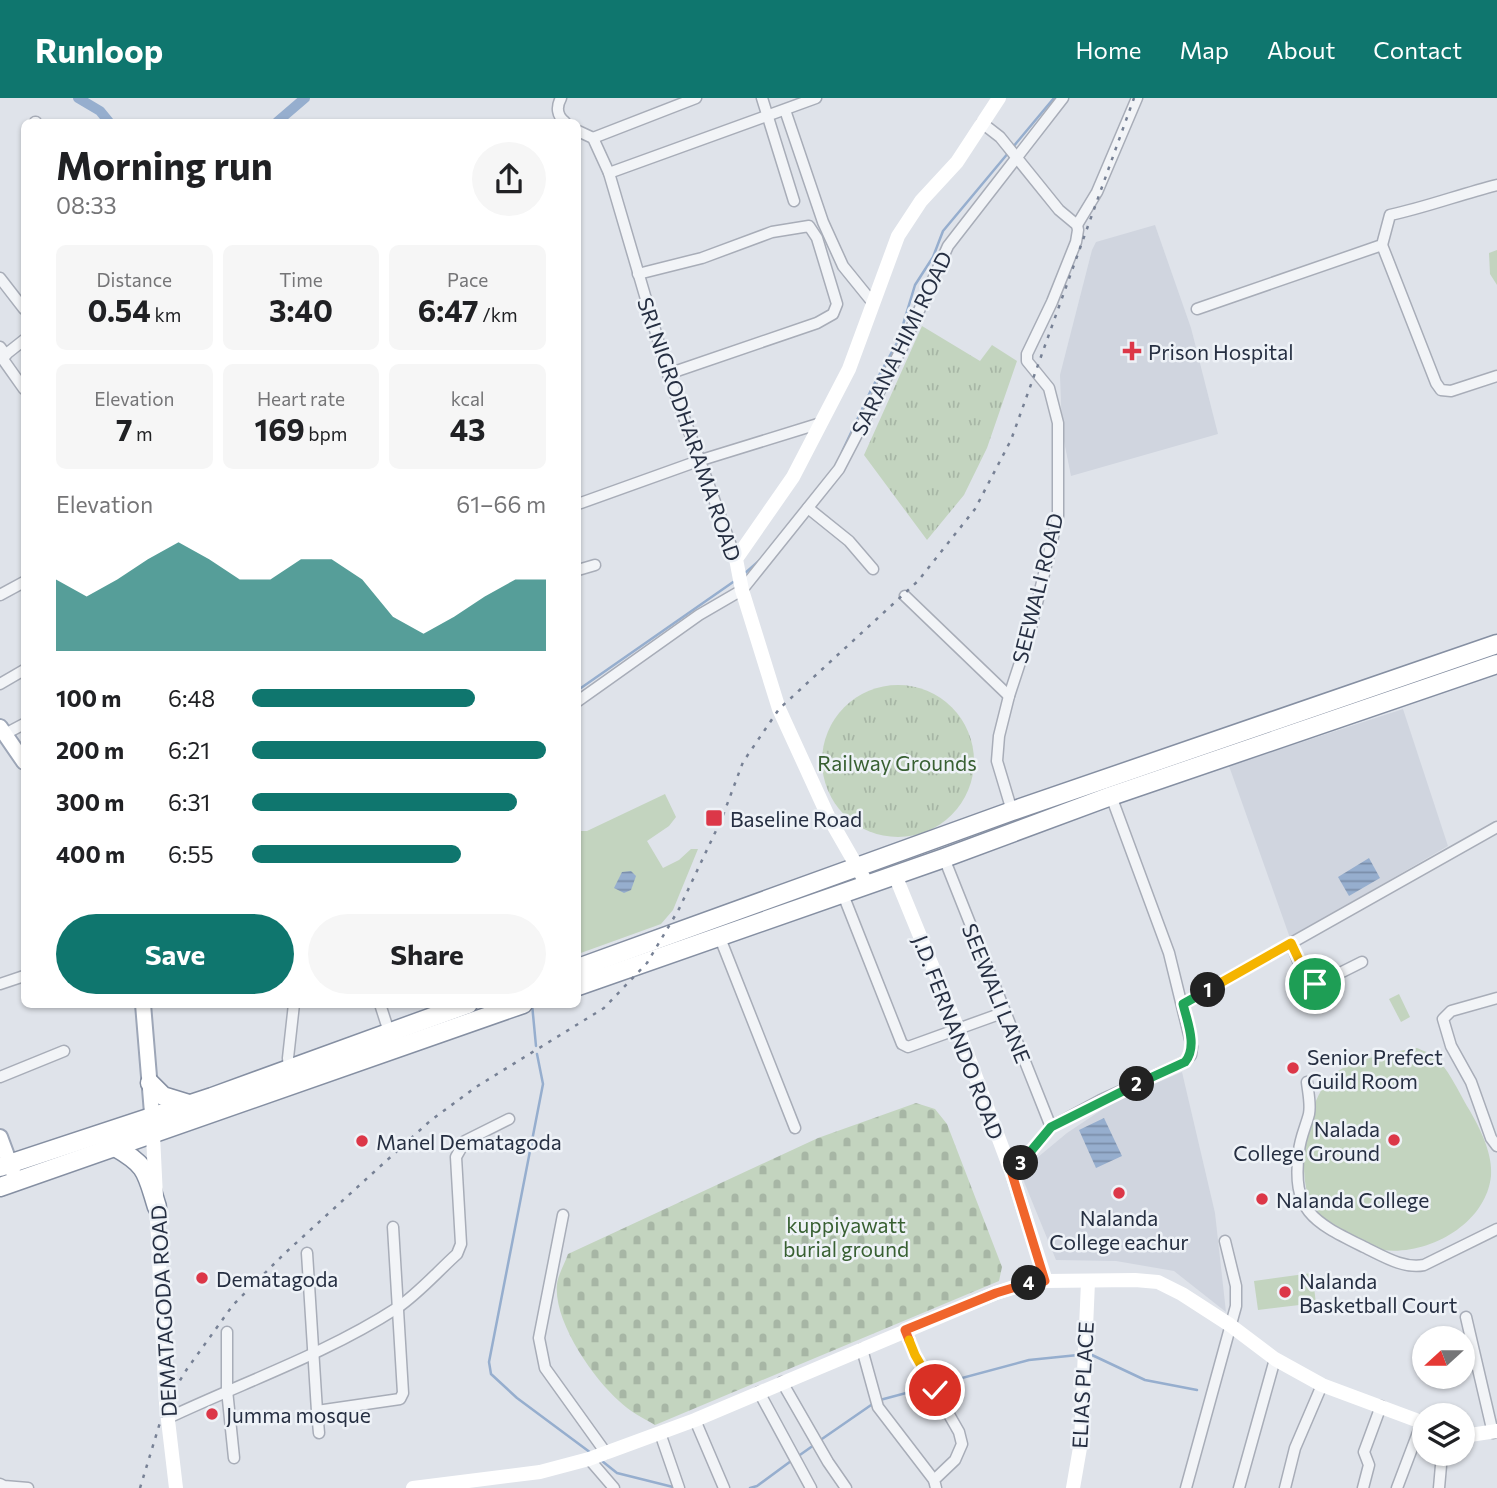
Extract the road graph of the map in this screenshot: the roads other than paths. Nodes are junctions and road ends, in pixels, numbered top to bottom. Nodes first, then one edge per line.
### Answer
1 (561, 98) edge
2 (696, 98) edge
3 (762, 98) edge
4 (816, 98) edge
5 (999, 98) edge
6 (1063, 98) edge
7 (1137, 98) edge
8 (785, 110) junction
9 (768, 117) junction
10 (561, 119) edge
11 (982, 123) junction
12 (581, 132) edge
13 (593, 138) junction
14 (1013, 153) junction
15 (609, 173) junction
16 (1497, 185) edge
17 (794, 201) dead end
18 (1077, 225) junction
19 (1382, 245) junction
20 (638, 274) junction
21 (0, 278) edge
22 (873, 303) junction
23 (21, 305) edge
24 (1197, 309) dead end
25 (21, 342) edge
26 (2, 355) edge
27 (668, 374) junction
28 (1497, 376) edge
29 (21, 384) edge
30 (821, 423) junction
31 (698, 461) junction
32 (581, 503) edge
33 (808, 508) junction
34 (736, 563) junction
35 (595, 565) dead end
36 (581, 569) edge
37 (873, 569) dead end
38 (21, 584) edge
39 (742, 587) junction
40 (0, 595) edge
41 (905, 596) dead end
42 (1492, 645) edge
43 (1496, 666) edge
44 (21, 672) edge
45 (0, 684) edge
46 (1009, 696) junction
47 (581, 699) edge
48 (21, 725) edge
49 (2, 731) edge
50 (21, 758) edge
51 (1111, 796) junction
52 (1012, 811) junction
53 (1497, 827) edge
54 (944, 858) junction
55 (857, 867) junction
56 (895, 874) junction
57 (867, 884) junction
58 (842, 892) junction
59 (720, 938) junction
60 (1291, 943) junction
61 (1362, 962) dead end
62 (581, 967) edge
63 (21, 977) edge
64 (0, 984) edge
65 (581, 985) edge
66 (1497, 998) edge
67 (1183, 1004) junction
68 (143, 1008) edge
69 (294, 1008) edge
70 (381, 1008) edge
71 (457, 1008) edge
72 (512, 1008) edge
73 (1005, 1012) junction
74 (958, 1029) junction
75 (389, 1032) junction
76 (64, 1051) dead end
77 (289, 1069) junction
78 (0, 1077) edge
79 (1307, 1082) dead end
80 (150, 1083) junction
81 (189, 1104) junction
82 (152, 1116) junction
83 (509, 1119) dead end
84 (1051, 1127) junction
85 (795, 1128) dead end
86 (153, 1135) junction
87 (0, 1137) edge
88 (1497, 1146) edge
89 (115, 1147) junction
90 (5, 1165) edge
91 (1012, 1174) junction
92 (8, 1184) edge
93 (157, 1207) junction
94 (563, 1215) dead end
95 (393, 1227) dead end
96 (1497, 1228) edge
97 (1225, 1241) dead end
98 (307, 1253) dead end
99 (1045, 1281) junction
100 (1088, 1282) junction
101 (398, 1307) junction
102 (1466, 1317) dead end
103 (1230, 1325) junction
104 (905, 1330) junction
105 (227, 1332) dead end
106 (862, 1349) junction
107 (313, 1354) junction
108 (1275, 1359) junction
109 (782, 1382) junction
110 (1322, 1385) junction
111 (227, 1390) junction
112 (759, 1392) junction
113 (1381, 1406) junction
114 (317, 1411) junction
115 (1412, 1418) edge
116 (168, 1419) junction
117 (695, 1420) junction
118 (1495, 1432) edge
119 (319, 1433) dead end
120 (660, 1433) junction
121 (1475, 1433) edge
122 (1412, 1450) edge
123 (596, 1456) junction
124 (234, 1458) dead end
125 (1441, 1466) edge
126 (0, 1484) edge
127 (935, 1484) edge
128 (678, 1487) edge
129 (28, 1488) edge
130 (176, 1488) edge
131 (421, 1488) edge
132 (614, 1488) edge
133 (724, 1488) edge
134 (811, 1488) edge
135 (846, 1488) edge
136 (1073, 1488) edge
137 (1186, 1488) edge
138 (1238, 1488) edge
139 (1285, 1488) edge
140 (1363, 1488) edge
141 (1397, 1488) edge
142 (1439, 1488) edge

1 - 10 street
2 - 13 street
3 - 9 street
4 - 8 street
5 - 11 main road
6 - 14 street, SARANA HIMI ROAD
7 - 18 street
8 - 9 street
8 - 22 street
9 - 15 street
9 - 17 street
11 - 14 street
11 - 22 main road
12 - 13 street
13 - 15 street, SRI NIGRODHARAMA ROAD
14 - 18 street
14 - 33 street, SARANA HIMI ROAD
15 - 20 street, SRI NIGRODHARAMA ROAD
16 - 19 street
18 - 46 street, SEEWALI ROAD
19 - 24 street
19 - 28 street
20 - 27 street, SRI NIGRODHARAMA ROAD
20 - 27 street
21 - 23 street
22 - 30 main road
25 - 26 street
26 - 29 street
27 - 31 street, SRI NIGRODHARAMA ROAD
30 - 31 street
30 - 34 main road
31 - 32 street
31 - 34 street, SRI NIGRODHARAMA ROAD
33 - 37 street
33 - 39 street, SARANA HIMI ROAD
34 - 39 main road, SRI NIGRODHARAMA ROAD
35 - 36 street
38 - 40 street
39 - 47 street
39 - 55 main road, SRI NIGRODHARAMA ROAD
41 - 46 street
42 - 43 main road
42 - 52 highway
43 - 51 highway
44 - 45 street
46 - 52 street, SEEWALI ROAD
48 - 49 street
49 - 50 main road
51 - 54 highway
51 - 67 street
52 - 55 highway
53 - 60 street
54 - 56 highway
54 - 73 street, SEEWALI LANE
55 - 57 main road, SRI NIGRODHARAMA ROAD
55 - 62 highway
56 - 57 highway
56 - 74 main road, J.D. FERNANDO ROAD
57 - 58 highway
58 - 59 highway
58 - 74 street
59 - 65 highway
59 - 85 street
60 - 61 street
60 - 67 street
63 - 64 street
66 - 88 street
67 - 84 street
68 - 80 main road, DEMATAGODA ROAD
69 - 77 street
70 - 75 street
71 - 75 highway
72 - 86 highway
73 - 74 street
73 - 84 street, SEEWALI LANE
74 - 91 main road, J.D. FERNANDO ROAD
75 - 77 highway
76 - 78 street
77 - 81 highway
79 - 96 street
80 - 81 highway
80 - 82 main road, DEMATAGODA ROAD
81 - 82 highway
82 - 86 main road, DEMATAGODA ROAD
82 - 90 highway
83 - 101 street
84 - 91 street
86 - 89 highway
86 - 93 main road, DEMATAGODA ROAD
87 - 90 main road
89 - 92 highway
89 - 93 highway
90 - 92 main road
91 - 99 main road, J.D. FERNANDO ROAD
93 - 116 main road, DEMATAGODA ROAD
94 - 123 street
95 - 101 street
97 - 103 street
98 - 107 street
99 - 100 main road
99 - 104 main road
100 - 103 main road
100 - 136 main road, ELIAS PLACE
101 - 107 street
101 - 114 street
102 - 118 street
103 - 108 main road
103 - 137 street
104 - 106 main road
104 - 127 street
105 - 111 street
106 - 109 main road
106 - 127 street
107 - 111 street
107 - 114 street
108 - 110 main road
108 - 138 street
109 - 112 main road
109 - 135 street
110 - 113 main road
110 - 139 street
111 - 116 street
111 - 124 street
112 - 117 main road
112 - 134 street
113 - 115 main road
113 - 140 street
114 - 119 street
116 - 130 main road, DEMATAGODA ROAD
117 - 120 main road
117 - 133 street
118 - 121 main road
120 - 123 main road
120 - 128 street
122 - 141 street
123 - 131 main road
123 - 132 street
125 - 142 street
126 - 129 street

